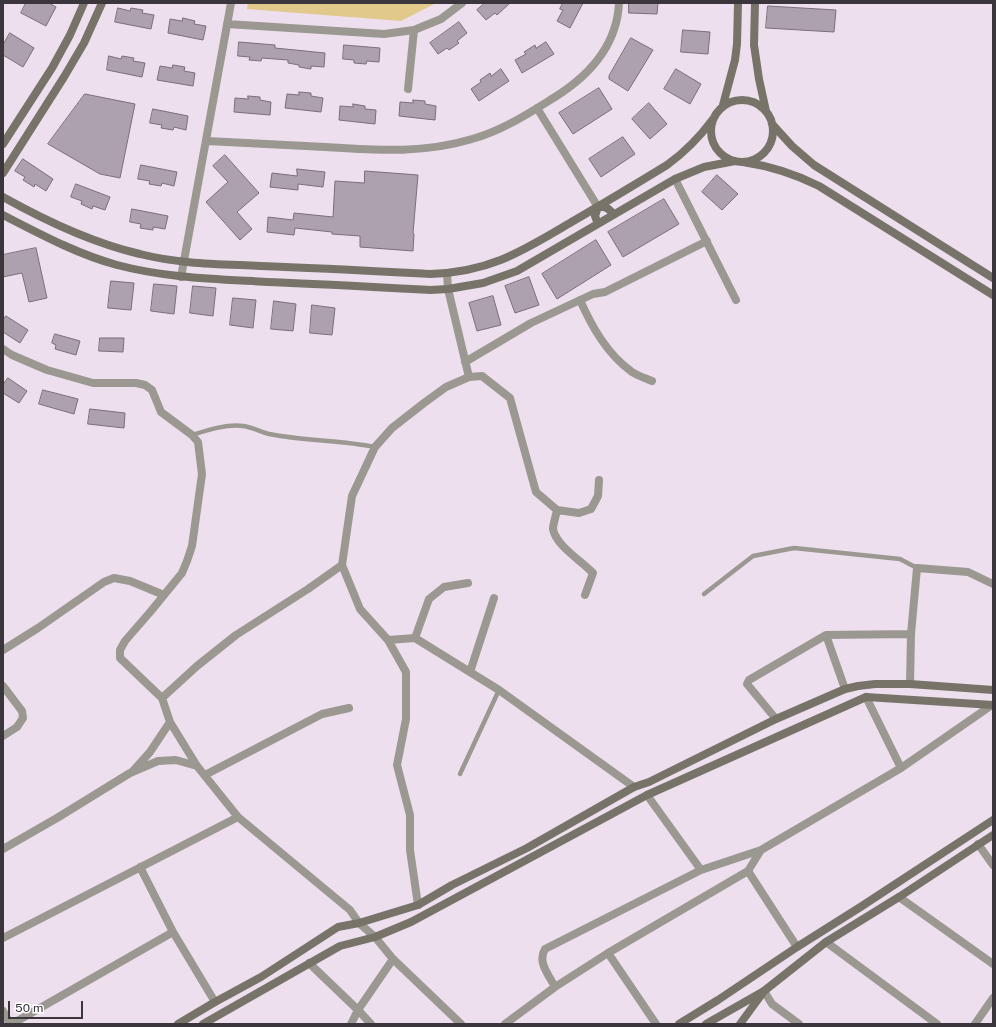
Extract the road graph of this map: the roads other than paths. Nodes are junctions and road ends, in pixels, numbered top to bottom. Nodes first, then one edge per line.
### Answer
1 (84, 3) edge
2 (102, 3) edge
3 (231, 3) edge
4 (462, 3) edge
5 (619, 3) edge
6 (738, 3) edge
7 (755, 3) edge
8 (227, 24) junction
9 (414, 30) junction
10 (408, 89) dead end
11 (723, 105) junction
12 (537, 108) junction
13 (766, 112) junction
14 (712, 119) junction
15 (772, 124) junction
16 (207, 141) junction
17 (3, 144) edge
18 (734, 161) junction
19 (743, 162) junction
20 (3, 172) edge
21 (675, 179) junction
22 (3, 197) edge
23 (598, 207) junction
24 (3, 215) edge
25 (613, 215) junction
26 (598, 224) junction
27 (707, 241) junction
28 (184, 262) junction
29 (447, 274) junction
30 (182, 277) junction
31 (993, 278) edge
32 (448, 289) junction
33 (993, 295) edge
34 (580, 300) junction
35 (736, 300) dead end
36 (3, 349) edge
37 (465, 362) junction
38 (469, 377) junction
39 (652, 381) dead end
40 (192, 435) junction
41 (375, 447) junction
42 (599, 480) dead end
43 (557, 510) junction
44 (342, 565) junction
45 (917, 568) junction
46 (468, 583) dead end
47 (993, 584) edge
48 (585, 594) dead end
49 (704, 594) dead end
50 (164, 595) junction
51 (494, 598) dead end
52 (911, 634) junction
53 (826, 635) junction
54 (415, 638) junction
55 (388, 640) junction
56 (3, 650) edge
57 (470, 672) junction
58 (910, 684) junction
59 (3, 686) edge
60 (978, 688) junction
61 (845, 689) junction
62 (499, 690) junction
63 (993, 690) edge
64 (866, 697) junction
65 (162, 698) junction
66 (978, 704) junction
67 (993, 705) edge
68 (350, 708) dead end
69 (776, 719) junction
70 (170, 722) junction
71 (3, 736) edge
72 (197, 766) junction
73 (901, 768) junction
74 (130, 774) junction
75 (460, 774) dead end
76 (206, 775) junction
77 (634, 787) junction
78 (647, 795) junction
79 (238, 817) junction
80 (993, 820) edge
81 (993, 835) edge
82 (978, 844) junction
83 (3, 848) edge
84 (761, 850) junction
85 (993, 865) edge
86 (140, 867) junction
87 (701, 870) junction
88 (748, 871) junction
89 (899, 897) junction
90 (418, 905) junction
91 (359, 923) junction
92 (173, 932) junction
93 (375, 937) junction
94 (3, 938) edge
95 (826, 942) junction
96 (797, 947) junction
97 (608, 952) junction
98 (393, 959) junction
99 (309, 962) junction
100 (993, 964) edge
101 (555, 987) junction
102 (764, 991) junction
103 (993, 998) edge
104 (215, 1002) junction
105 (358, 1010) junction
106 (3, 1011) edge
107 (11, 1024) edge
108 (178, 1024) edge
109 (203, 1024) edge
110 (351, 1024) edge
111 (371, 1024) edge
112 (460, 1024) edge
113 (505, 1024) edge
114 (656, 1024) edge
115 (679, 1024) edge
116 (706, 1024) edge
117 (740, 1024) edge
118 (799, 1024) edge
119 (937, 1024) edge
120 (975, 1024) edge

1 - 17 street
2 - 20 street
3 - 8 street
4 - 9 street
5 - 12 street
6 - 11 street
7 - 13 street
8 - 9 street
8 - 16 street
9 - 10 street
11 - 13 street
11 - 14 street
12 - 16 street
12 - 23 street
13 - 15 street
14 - 18 street
14 - 23 street
15 - 19 street
15 - 31 street
16 - 28 street
18 - 19 street
18 - 21 street
19 - 33 street
21 - 25 street
21 - 27 street
22 - 28 street
23 - 25 street
23 - 26 street
23 - 29 street
24 - 30 street
25 - 26 street
26 - 32 street
27 - 34 street
27 - 35 street
28 - 29 street
28 - 30 street
29 - 32 street
30 - 32 street
32 - 37 street
34 - 37 street
34 - 39 street
36 - 40 street
37 - 38 street
38 - 41 street
38 - 43 street
40 - 41 lane
40 - 50 street
41 - 44 street
42 - 43 street
43 - 48 street
44 - 55 street
44 - 65 street
45 - 47 street
45 - 49 lane
45 - 52 street
46 - 54 street
50 - 56 street
50 - 65 street
51 - 57 street
52 - 53 street
52 - 58 street
53 - 61 street
53 - 69 street
54 - 55 street
54 - 57 street
55 - 90 street
57 - 62 street
58 - 60 street
58 - 61 street
59 - 71 street
60 - 63 street
60 - 66 street
61 - 69 street
62 - 75 lane
62 - 77 street
64 - 66 street
64 - 73 street
64 - 78 street
65 - 70 street
66 - 67 street
67 - 73 street
68 - 76 street
69 - 77 street
70 - 72 street
70 - 74 street
72 - 74 street
72 - 76 street
73 - 84 street
74 - 83 street
76 - 79 street
77 - 90 street
78 - 87 street
78 - 93 street
79 - 86 street
79 - 91 street
80 - 96 street
81 - 82 street
82 - 85 street
82 - 89 street
84 - 87 street
84 - 88 street
86 - 92 street
86 - 94 street
87 - 101 street
88 - 96 street
88 - 97 street
89 - 95 street
89 - 100 street
90 - 91 street
91 - 93 street
91 - 104 street
92 - 104 street
92 - 107 street
93 - 98 street
93 - 99 street
95 - 102 street
95 - 119 street
96 - 115 street
97 - 101 street
97 - 114 street
98 - 105 street
98 - 112 street
99 - 105 street
99 - 109 street
101 - 113 street
102 - 116 street
102 - 117 street
102 - 118 street
103 - 120 street
104 - 108 street
105 - 110 street
105 - 111 street
106 - 107 street

